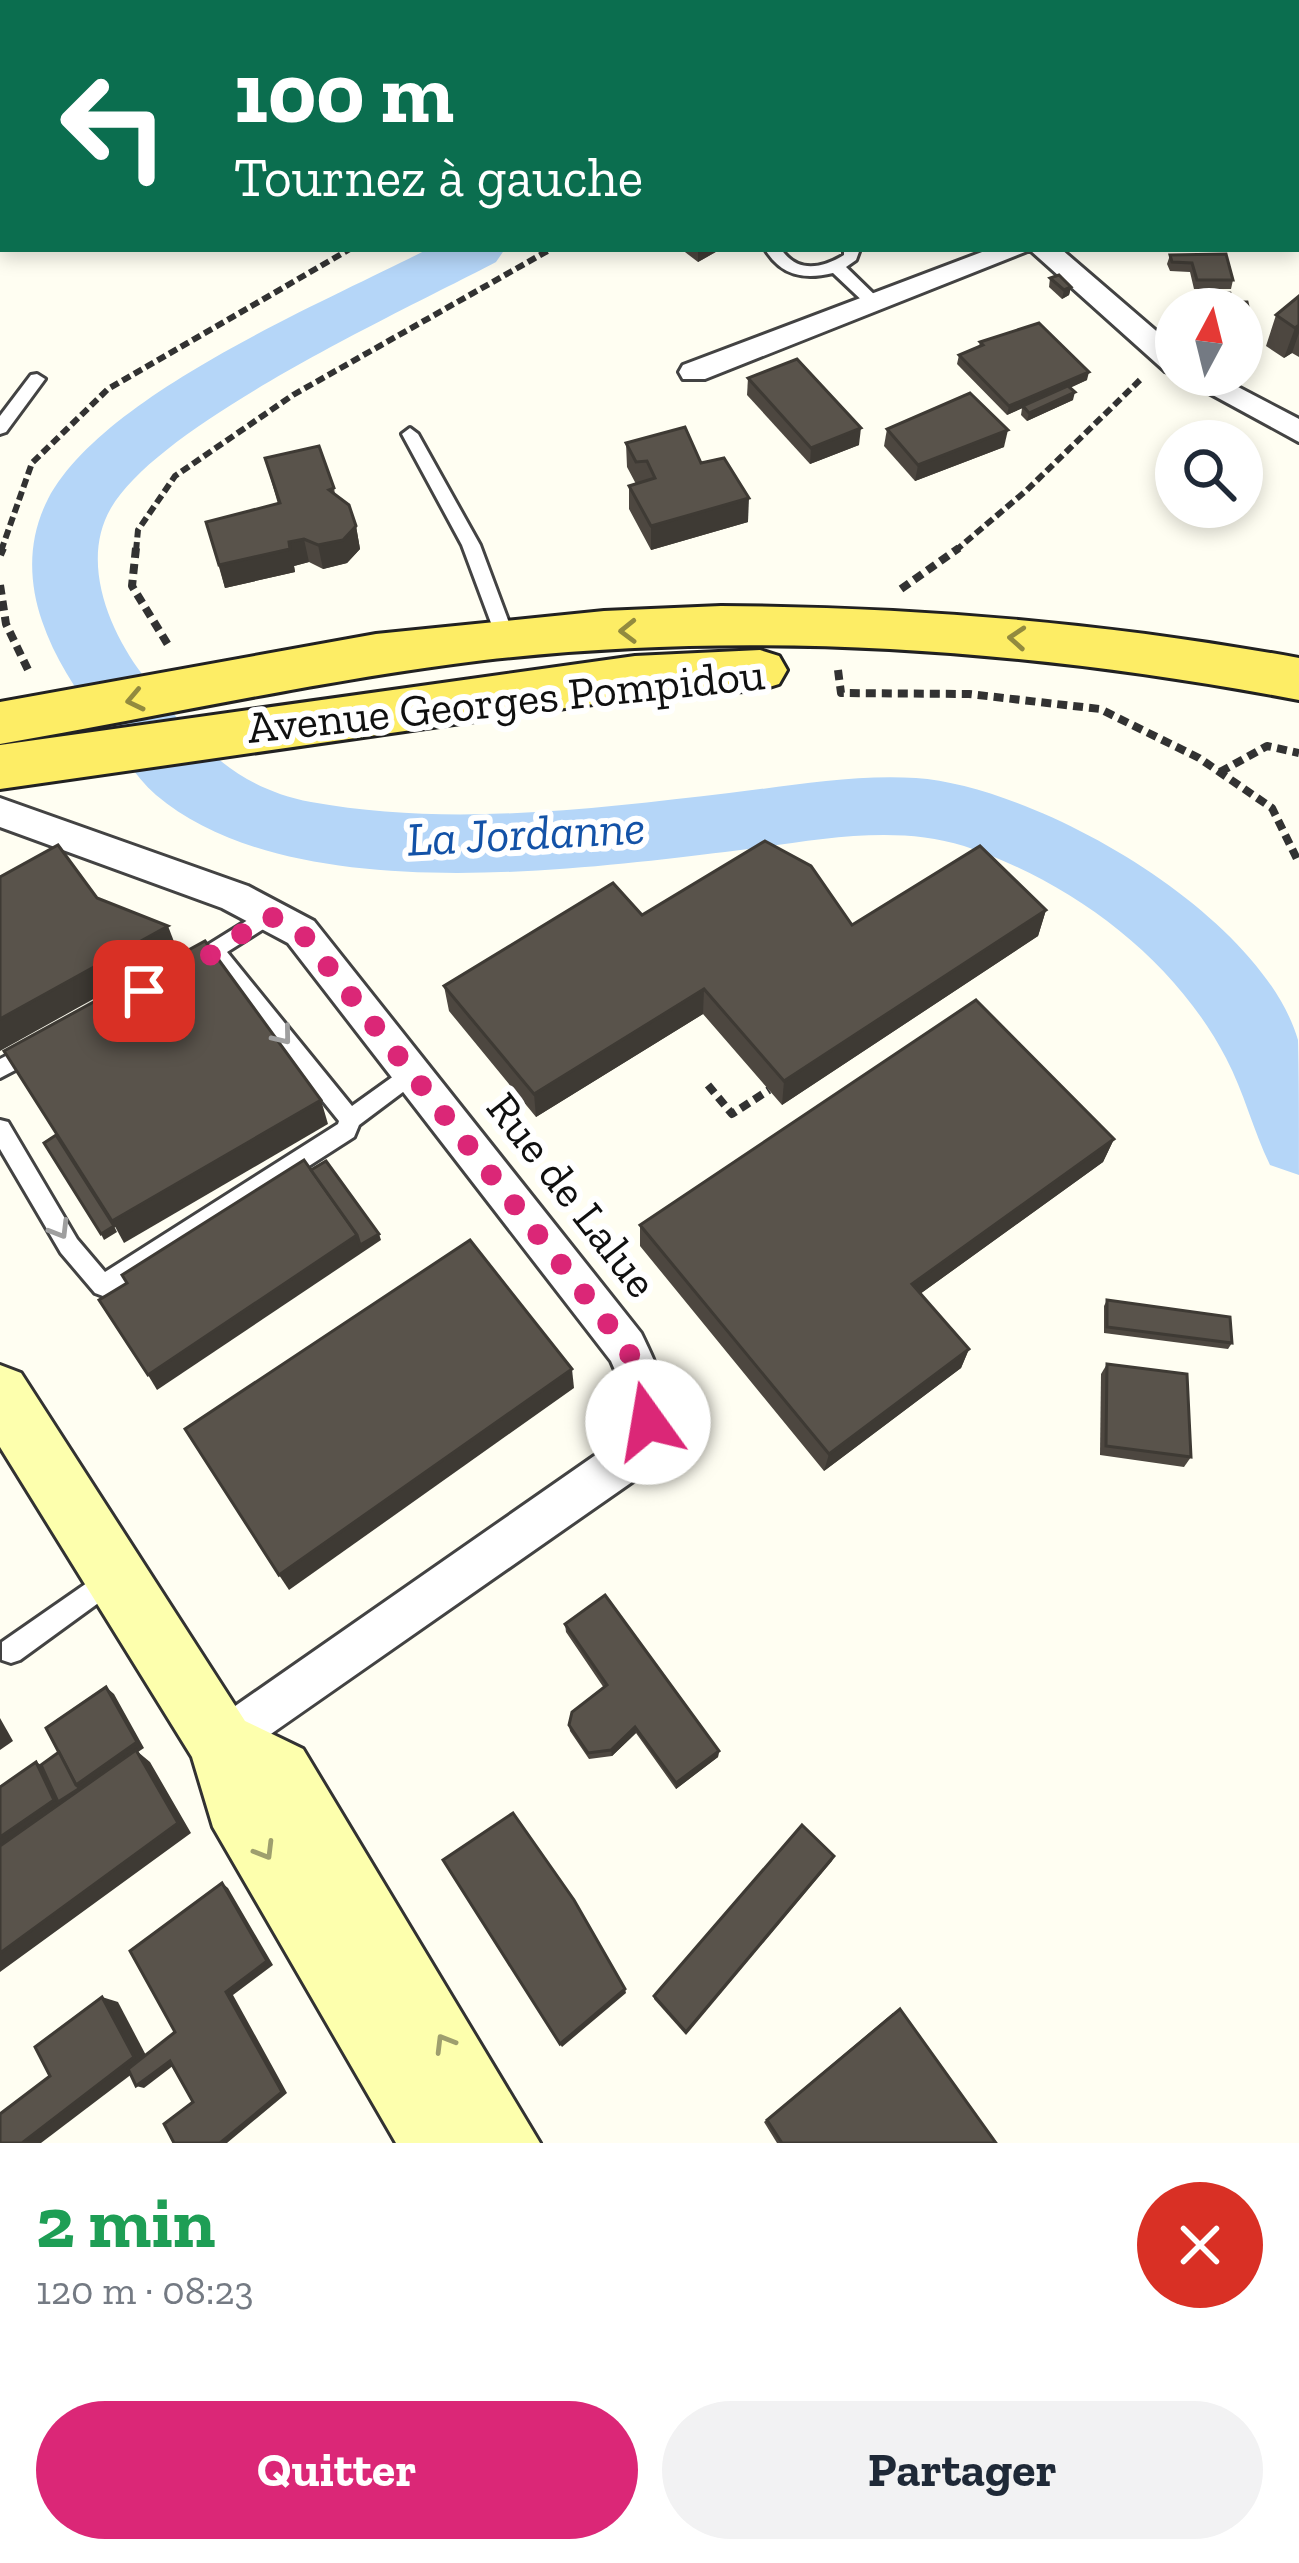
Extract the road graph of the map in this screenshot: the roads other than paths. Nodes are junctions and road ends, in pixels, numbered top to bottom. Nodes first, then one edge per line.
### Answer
1 (776, 252) edge
2 (1009, 252) edge
3 (1047, 252) edge
4 (847, 258) edge
5 (875, 303) junction
6 (1155, 347) edge
7 (694, 372) dead end
8 (37, 379) dead end
9 (1231, 396) edge
10 (0, 428) edge
11 (1299, 432) edge
12 (410, 434) dead end
13 (506, 639) junction
14 (1057, 678) junction
15 (1299, 679) edge
16 (1299, 701) edge
17 (1299, 719) edge
18 (44, 732) edge
19 (0, 767) edge
20 (0, 812) edge
21 (268, 915) junction
22 (216, 952) junction
23 (177, 974) edge
24 (59, 1037) edge
25 (0, 1069) edge
26 (412, 1074) junction
27 (350, 1119) junction
28 (0, 1129) edge
29 (0, 1393) edge
30 (116, 1576) junction
31 (10, 1651) dead end
32 (222, 1744) junction
33 (437, 2143) edge
34 (504, 2143) edge

1 - 4 lane
2 - 5 street
3 - 6 street
4 - 5 lane
5 - 7 street
8 - 10 lane
9 - 11 street
12 - 13 lane
15 -> 13 main road, Avenue Georges Pompidou
13 -> 18 main road, Avenue Georges Pompidou
14 - 16 main road
14 - 17 main road, Avenue Georges Pompidou
14 - 18 main road, Avenue Georges Pompidou
18 - 19 main road, Avenue Georges Pompidou
20 - 21 street, Rue de Lalue
21 - 22 lane
21 - 26 street, Rue de Lalue
22 - 23 lane
22 -> 27 lane
24 - 25 lane
26 - 27 lane
26 - 32 street, Rue de Lalue
28 -> 27 lane
29 - 30 street
30 - 31 lane
30 - 32 street
32 -> 33 street
34 -> 32 street

